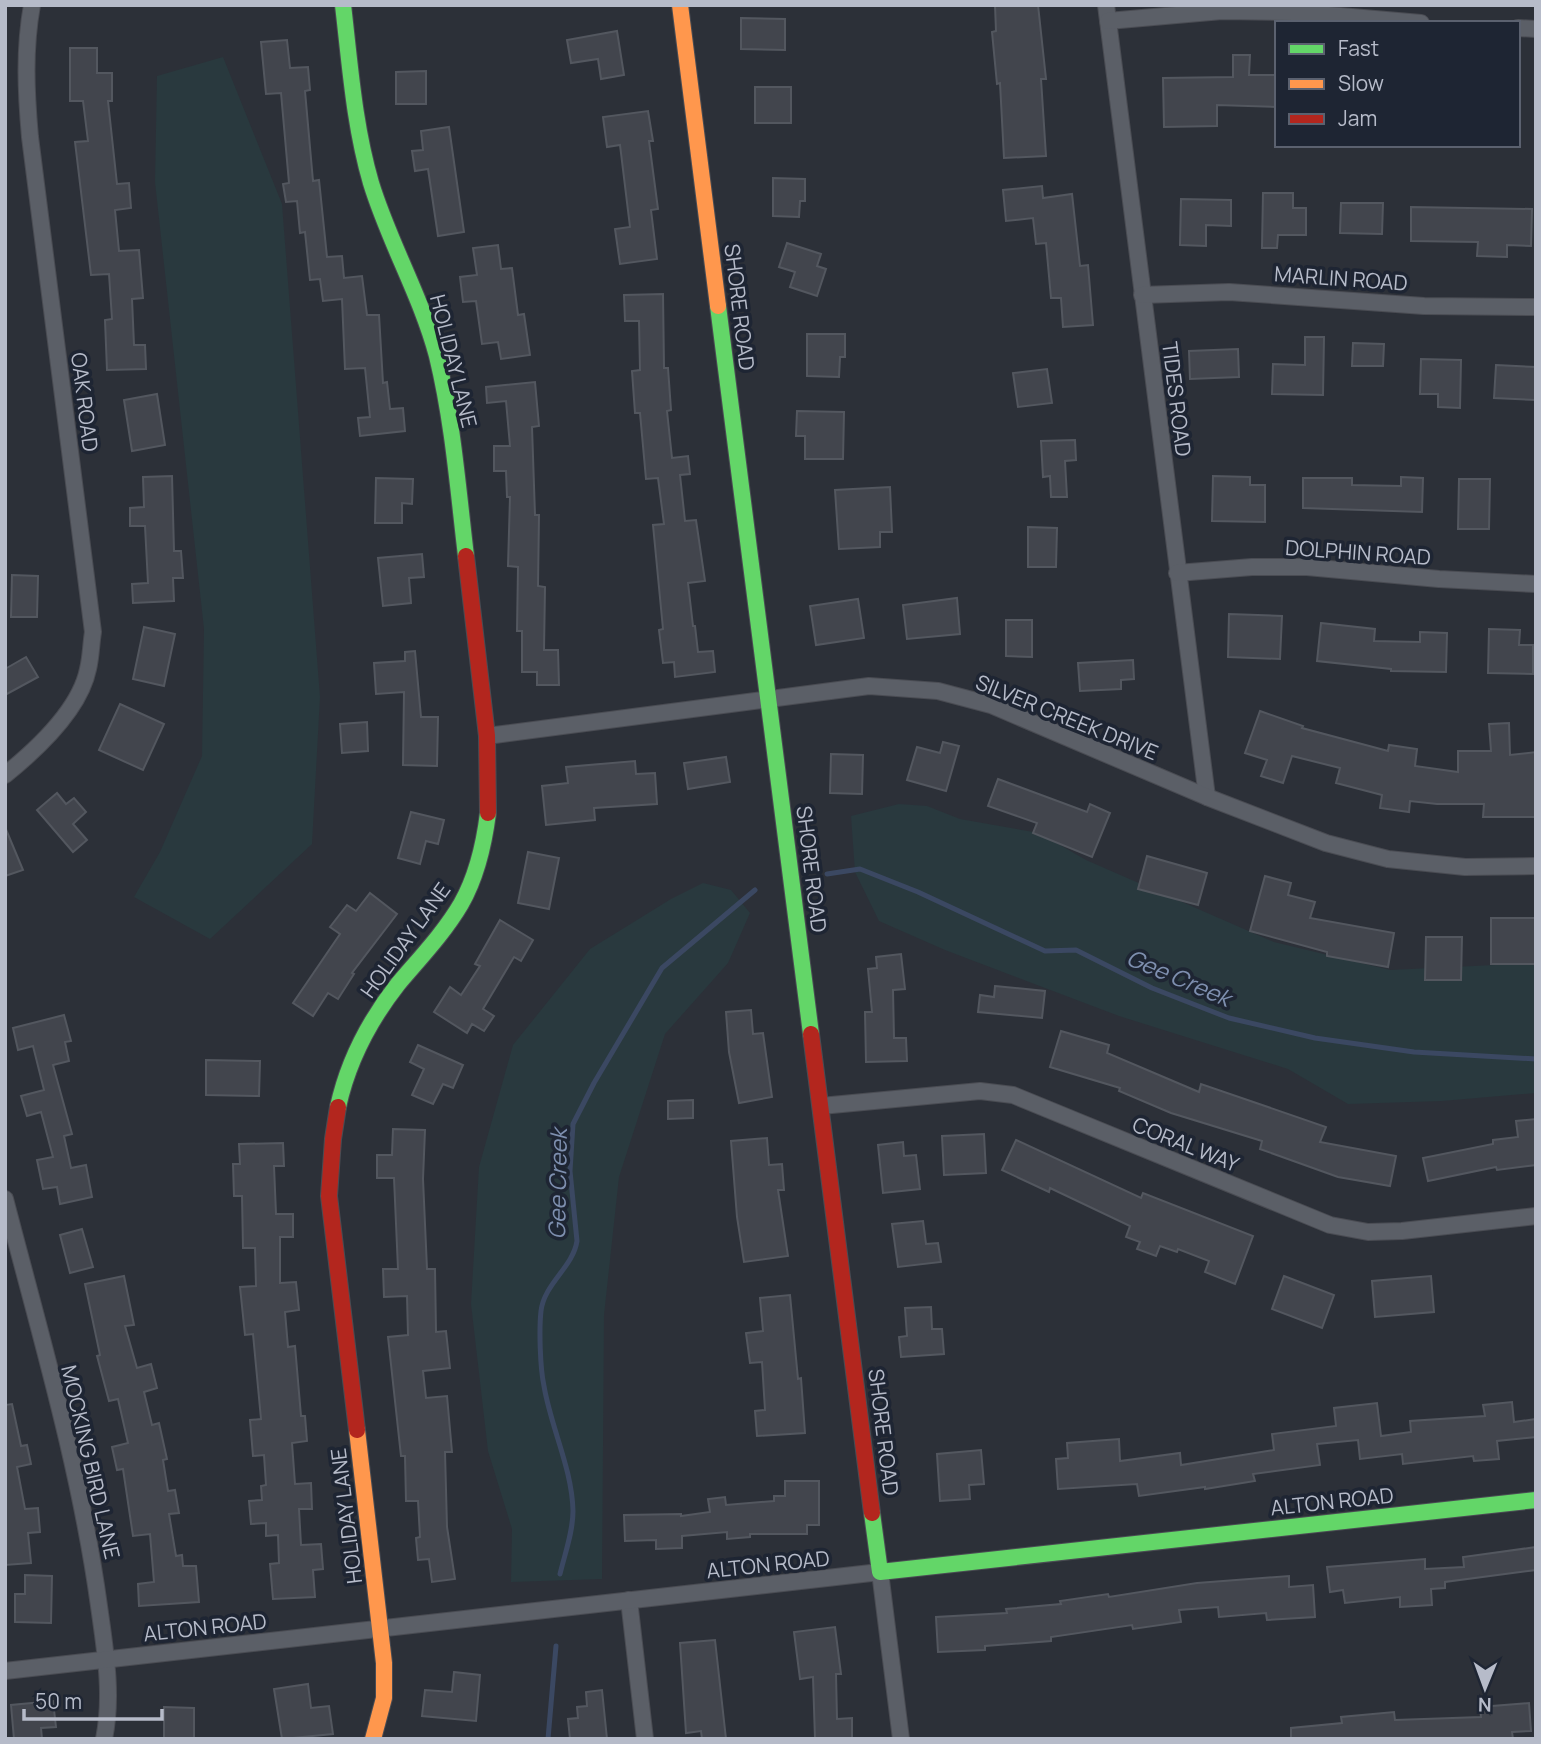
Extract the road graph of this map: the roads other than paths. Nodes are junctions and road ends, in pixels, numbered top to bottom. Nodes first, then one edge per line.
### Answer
1 (32, 5) edge
2 (343, 5) edge
3 (680, 5) edge
4 (1107, 13) edge
5 (1398, 21) edge
6 (1142, 295) junction
7 (1536, 307) edge
8 (1177, 573) junction
9 (1536, 584) edge
10 (769, 699) junction
11 (487, 736) junction
12 (5, 775) edge
13 (1208, 797) junction
14 (1536, 866) edge
15 (821, 1106) junction
16 (5, 1199) edge
17 (1536, 1216) edge
18 (1536, 1500) edge
19 (880, 1572) junction
20 (629, 1601) junction
21 (380, 1629) junction
22 (106, 1659) junction
23 (5, 1671) edge
24 (104, 1739) edge
25 (373, 1739) edge
26 (645, 1739) edge
27 (901, 1739) edge

1 - 12 street, OAK ROAD
2 - 11 street, HOLIDAY LANE
3 - 10 street, SHORE ROAD
4 - 5 street
4 - 6 street, TIDES ROAD
6 - 7 street, MARLIN ROAD
6 - 8 street, TIDES ROAD
8 - 9 street, DOLPHIN ROAD
8 - 13 street, TIDES ROAD
10 - 11 street, SILVER CREEK DRIVE
10 - 13 street, SILVER CREEK DRIVE
10 - 15 street, SHORE ROAD
11 - 21 street, HOLIDAY LANE
13 - 14 street, SILVER CREEK DRIVE
15 - 17 street, CORAL WAY
15 - 19 street, SHORE ROAD
16 - 22 street, MOCKING BIRD LANE
18 - 19 street, ALTON ROAD
19 - 20 street, ALTON ROAD
19 - 27 street, SHORE ROAD
20 - 21 street, ALTON ROAD
20 - 26 street
21 - 22 street, ALTON ROAD
21 - 25 street, HOLIDAY LANE
22 - 23 street, ALTON ROAD
22 - 24 street, MOCKING BIRD LANE

